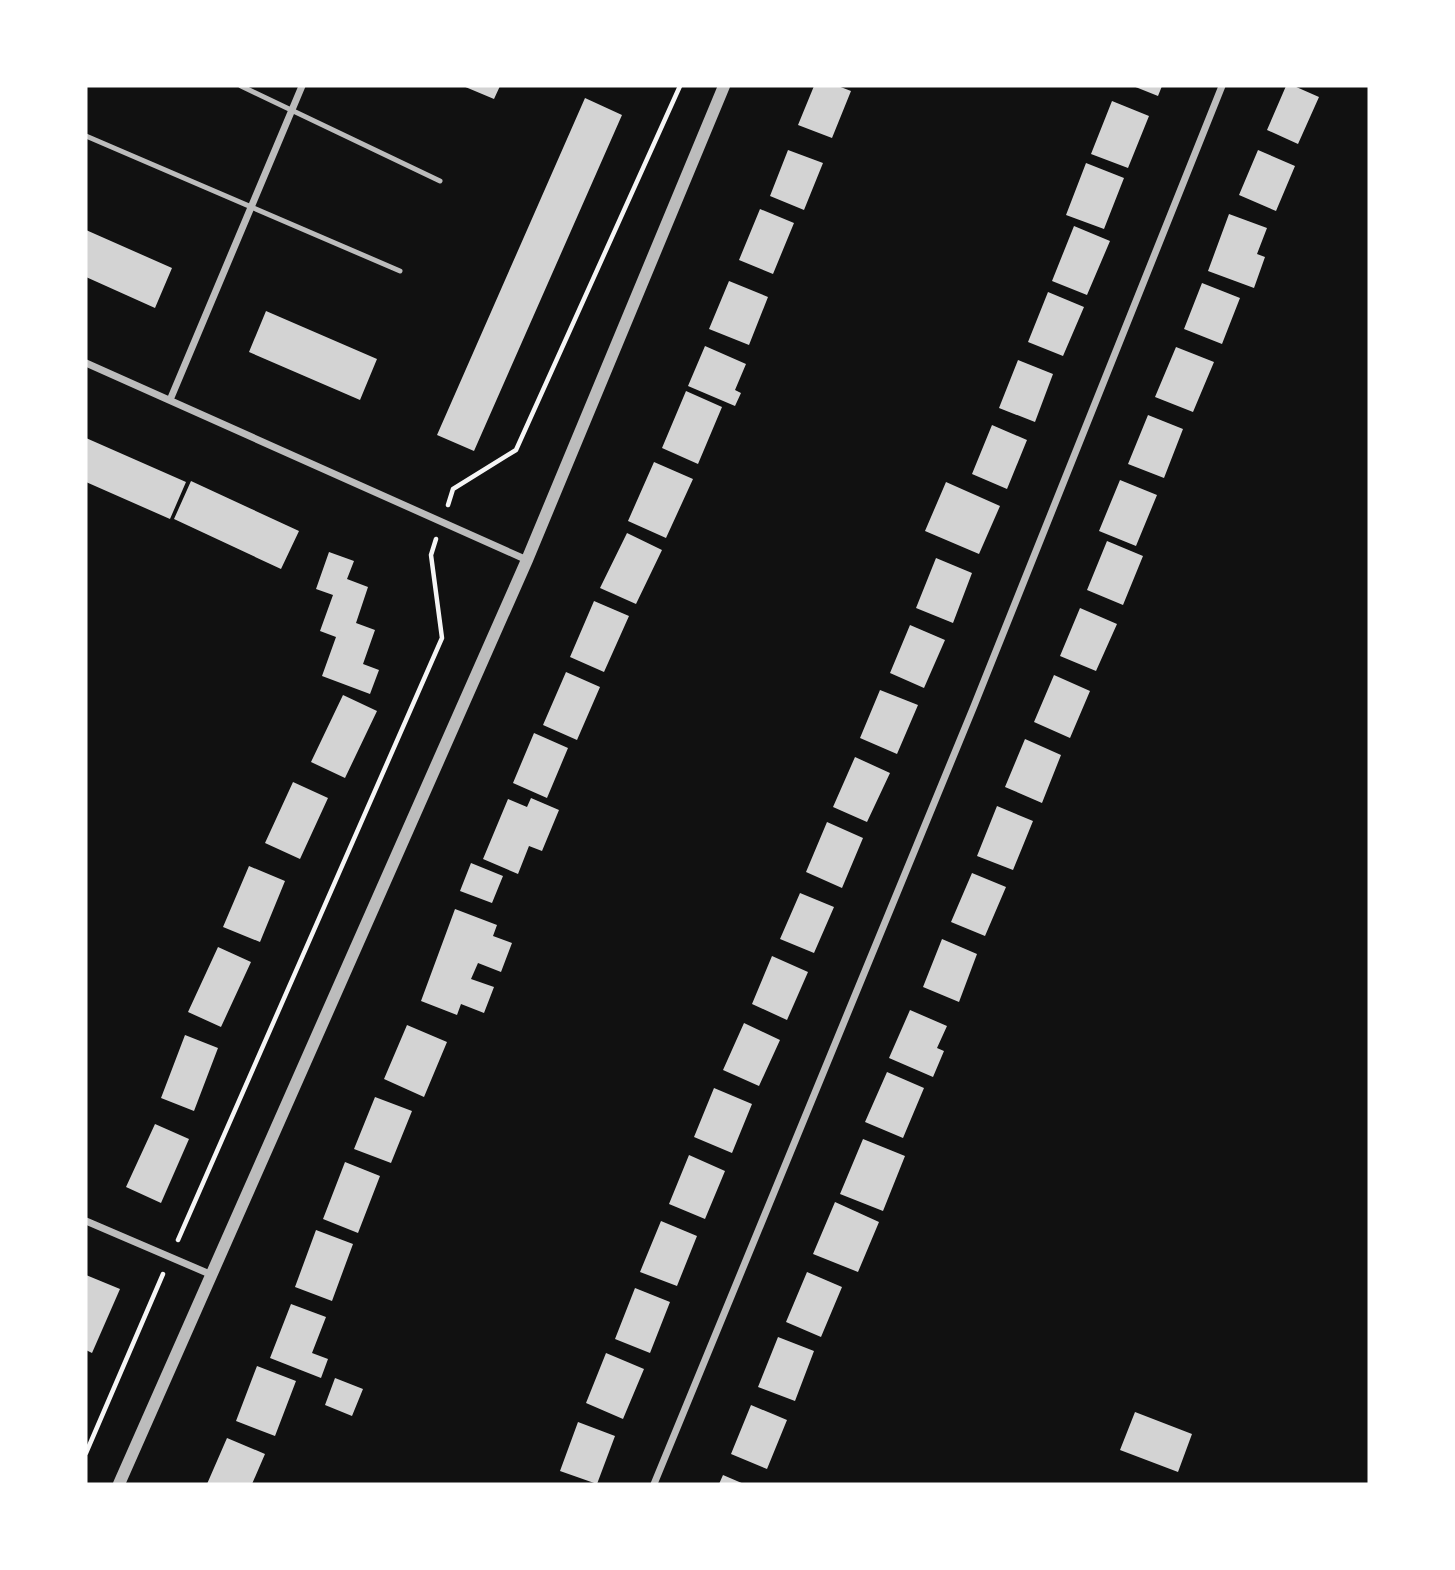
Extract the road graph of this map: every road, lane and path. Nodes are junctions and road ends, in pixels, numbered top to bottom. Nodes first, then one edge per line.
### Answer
1 (241, 86) edge
2 (302, 86) edge
3 (680, 86) edge
4 (724, 86) edge
5 (1222, 86) edge
6 (293, 109) junction
7 (86, 136) edge
8 (440, 181) dead end
9 (251, 209) junction
10 (400, 271) dead end
11 (86, 363) edge
12 (170, 400) junction
13 (442, 521) junction
14 (527, 560) junction
15 (86, 1221) edge
16 (170, 1257) junction
17 (212, 1275) junction
18 (86, 1453) edge
19 (119, 1484) edge
20 (654, 1484) edge

1 - 6 lane
2 - 6 street
3 - 13 path
4 - 14 street
5 - 20 street
6 - 8 lane
6 - 9 street
7 - 9 lane
9 - 10 lane
9 - 12 street
11 - 12 street
12 - 13 street
13 - 14 street
13 - 16 path
14 - 17 street
15 - 16 street
16 - 17 street
16 - 18 path
17 - 19 street

